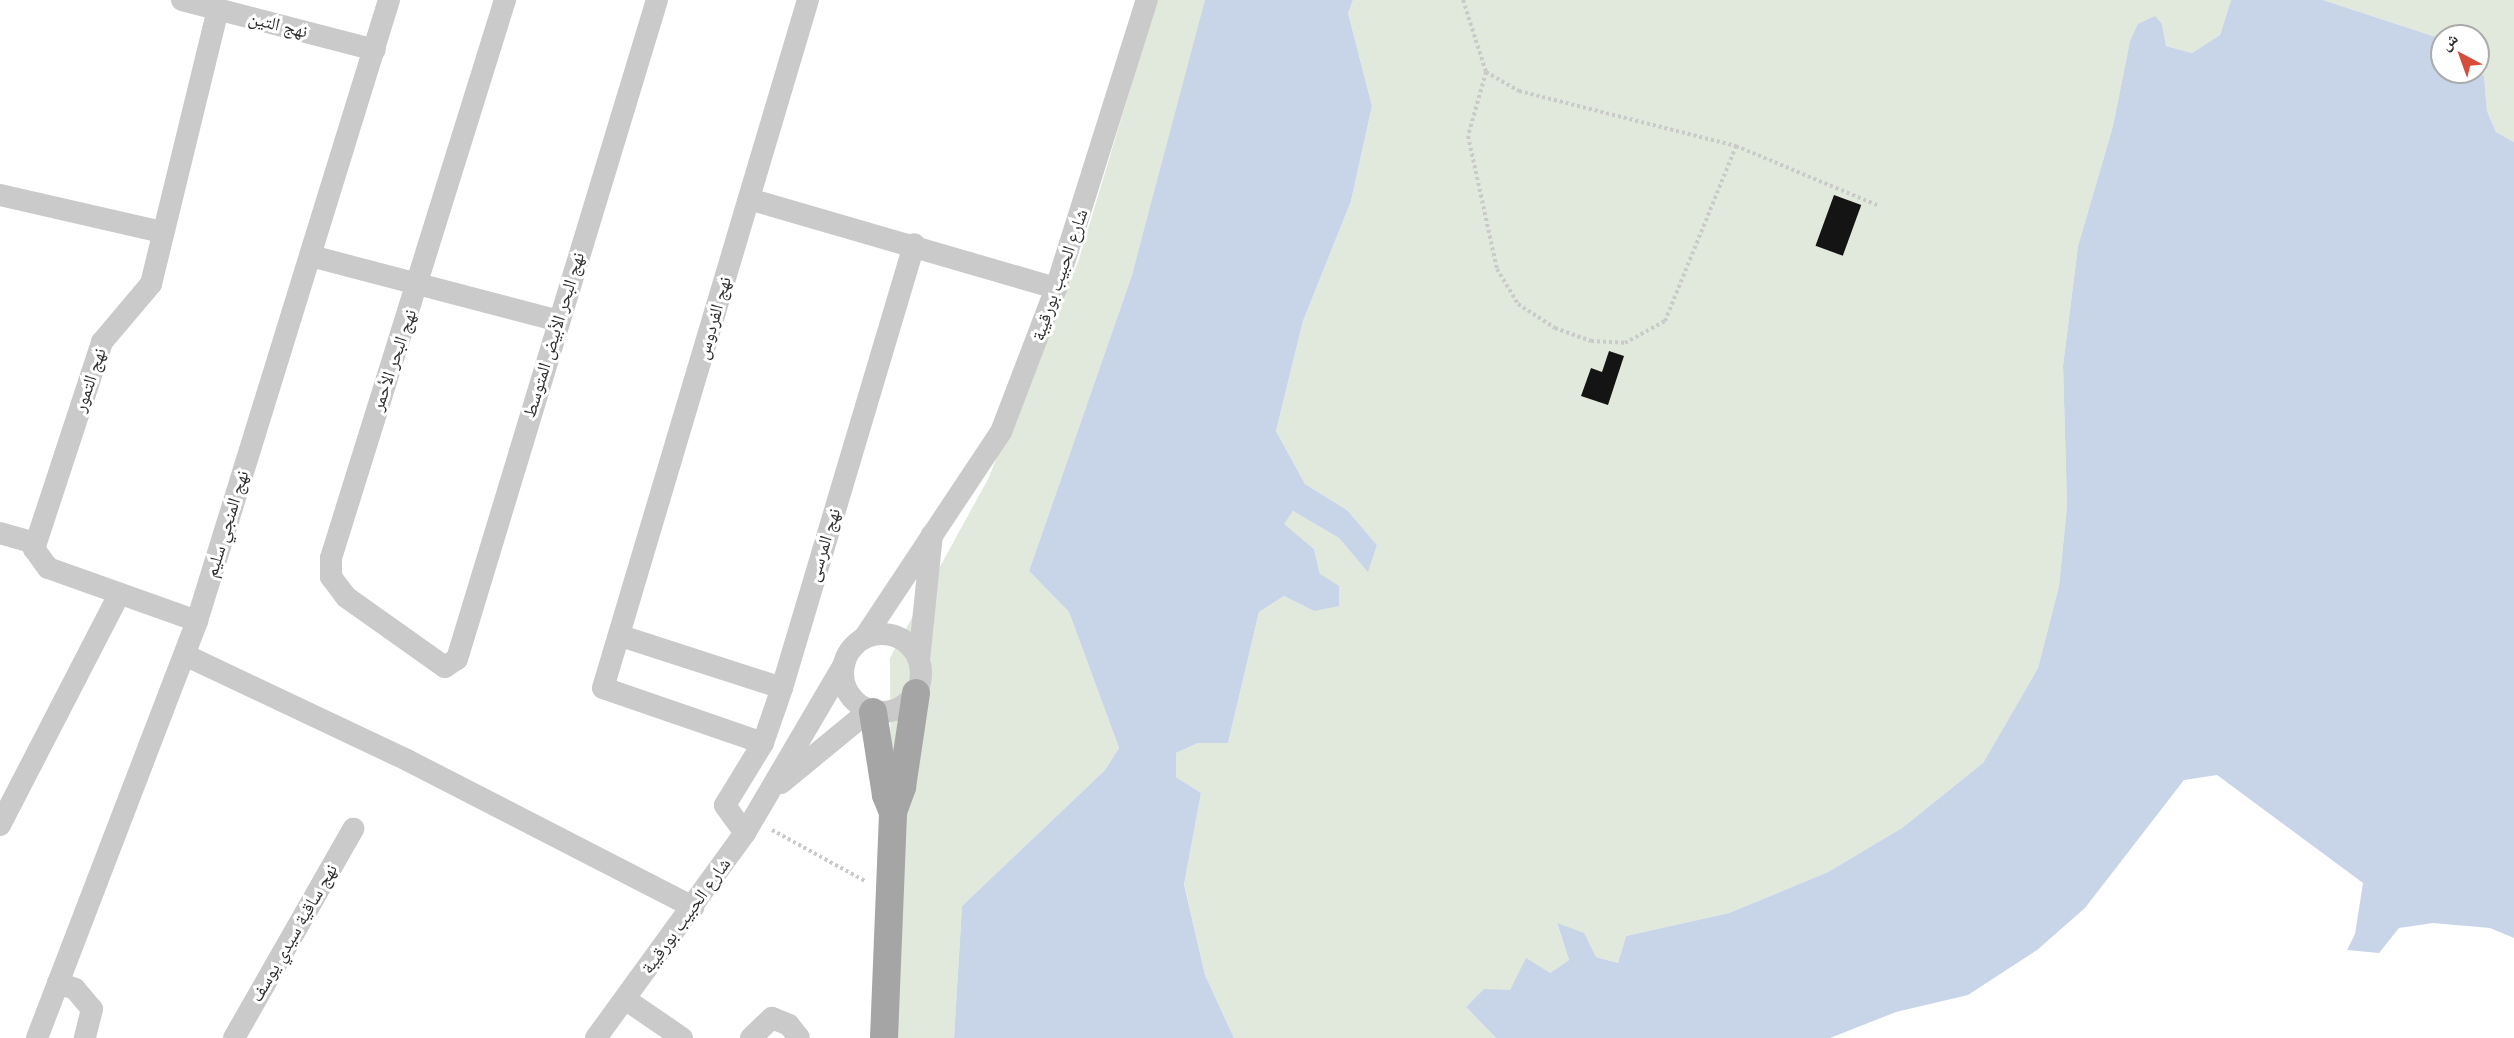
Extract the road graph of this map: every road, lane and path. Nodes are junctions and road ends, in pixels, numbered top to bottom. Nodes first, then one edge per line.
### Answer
1 (182, 0) edge
2 (389, 0) edge
3 (505, 0) edge
4 (657, 0) edge
5 (808, 0) edge
6 (1147, 0) edge
7 (1463, 0) edge
8 (211, 6) edge
9 (375, 50) junction
10 (1486, 72) junction
11 (1736, 146) junction
12 (0, 195) edge
13 (749, 198) junction
14 (1877, 205) dead end
15 (162, 232) junction
16 (914, 244) junction
17 (310, 256) junction
18 (420, 285) junction
19 (1056, 288) junction
20 (558, 321) junction
21 (933, 530) junction
22 (0, 533) edge
23 (34, 543) junction
24 (119, 594) junction
25 (197, 621) junction
26 (621, 636) junction
27 (864, 638) junction
28 (185, 655) junction
29 (919, 660) junction
30 (844, 664) junction
31 (448, 667) joint
32 (782, 688) junction
33 (915, 693) junction
34 (872, 711) junction
35 (763, 743) junction
36 (770, 791) junction
37 (893, 812) junction
38 (0, 825) edge
39 (749, 826) junction
40 (353, 829) dead end
41 (890, 894) junction
42 (693, 908) junction
43 (58, 983) junction
44 (625, 999) junction
45 (37, 1038) edge
46 (85, 1038) edge
47 (234, 1038) edge
48 (596, 1038) edge
49 (682, 1038) edge
50 (751, 1038) edge
51 (799, 1038) edge
52 (884, 1038) edge

1 - 8 street, نهج التين
2 - 9 street, نهج المنجي سليم
3 - 18 street, نهج البحر الأحمر
4 - 20 street, نهج البحر الأبيض المتوسط
5 - 13 street, نهج الفردوس
6 - 19 street, شارع الحبيب بورقيبة
7 - 10 path
8 - 9 street, نهج التين
8 - 15 street, نهج التمور
9 - 17 street, نهج المنجي سليم
10 - 11 path
10 - 11 path
11 - 14 path
12 - 15 street
13 - 16 street
13 - 26 street, نهج الفردوس
15 - 23 street, نهج التمور
16 - 19 street
16 - 32 street, نهج المرسى
17 - 18 street
17 - 25 street, نهج المنجي سليم
18 - 20 street
18 - 31 street, نهج البحر الأحمر
19 - 21 street, شارع الحبيب بورقيبة
20 - 31 street, نهج البحر الأبيض المتوسط
21 - 27 street, شارع الحبيب بورقيبة
21 - 29 street, شارع الحبيب بورقيبة
22 - 23 street
23 - 24 street
24 - 25 street
24 - 38 street
25 - 28 street, نهج المنجي سليم
26 - 32 street
26 - 35 street, نهج الفردوس
27 - 29 street
27 - 30 street
28 - 42 street
28 - 43 street, نهج المنجي سليم
29 - 33 street
30 - 34 street
30 - 36 street, شارع الحبيب بورقيبة
32 - 35 street, نهج المرسى
33 - 34 street
33 - 37 main road
34 - 36 street, شارع الحبيب بورقيبة
34 - 37 main road
35 - 39 street, نهج المرسى
36 - 39 street, شارع الحبيب بورقيبة
37 - 41 main road
39 - 41 path
39 - 42 street, شارع الحبيب بورقيبة
40 - 47 street, نهج ساقية سيدي يوسف
41 - 52 main road
42 - 44 street, شارع الحبيب بورقيبة
43 - 45 street, نهج المنجي سليم
43 - 46 street
44 - 48 street, شارع الحبيب بورقيبة
44 - 49 street
50 - 51 street

